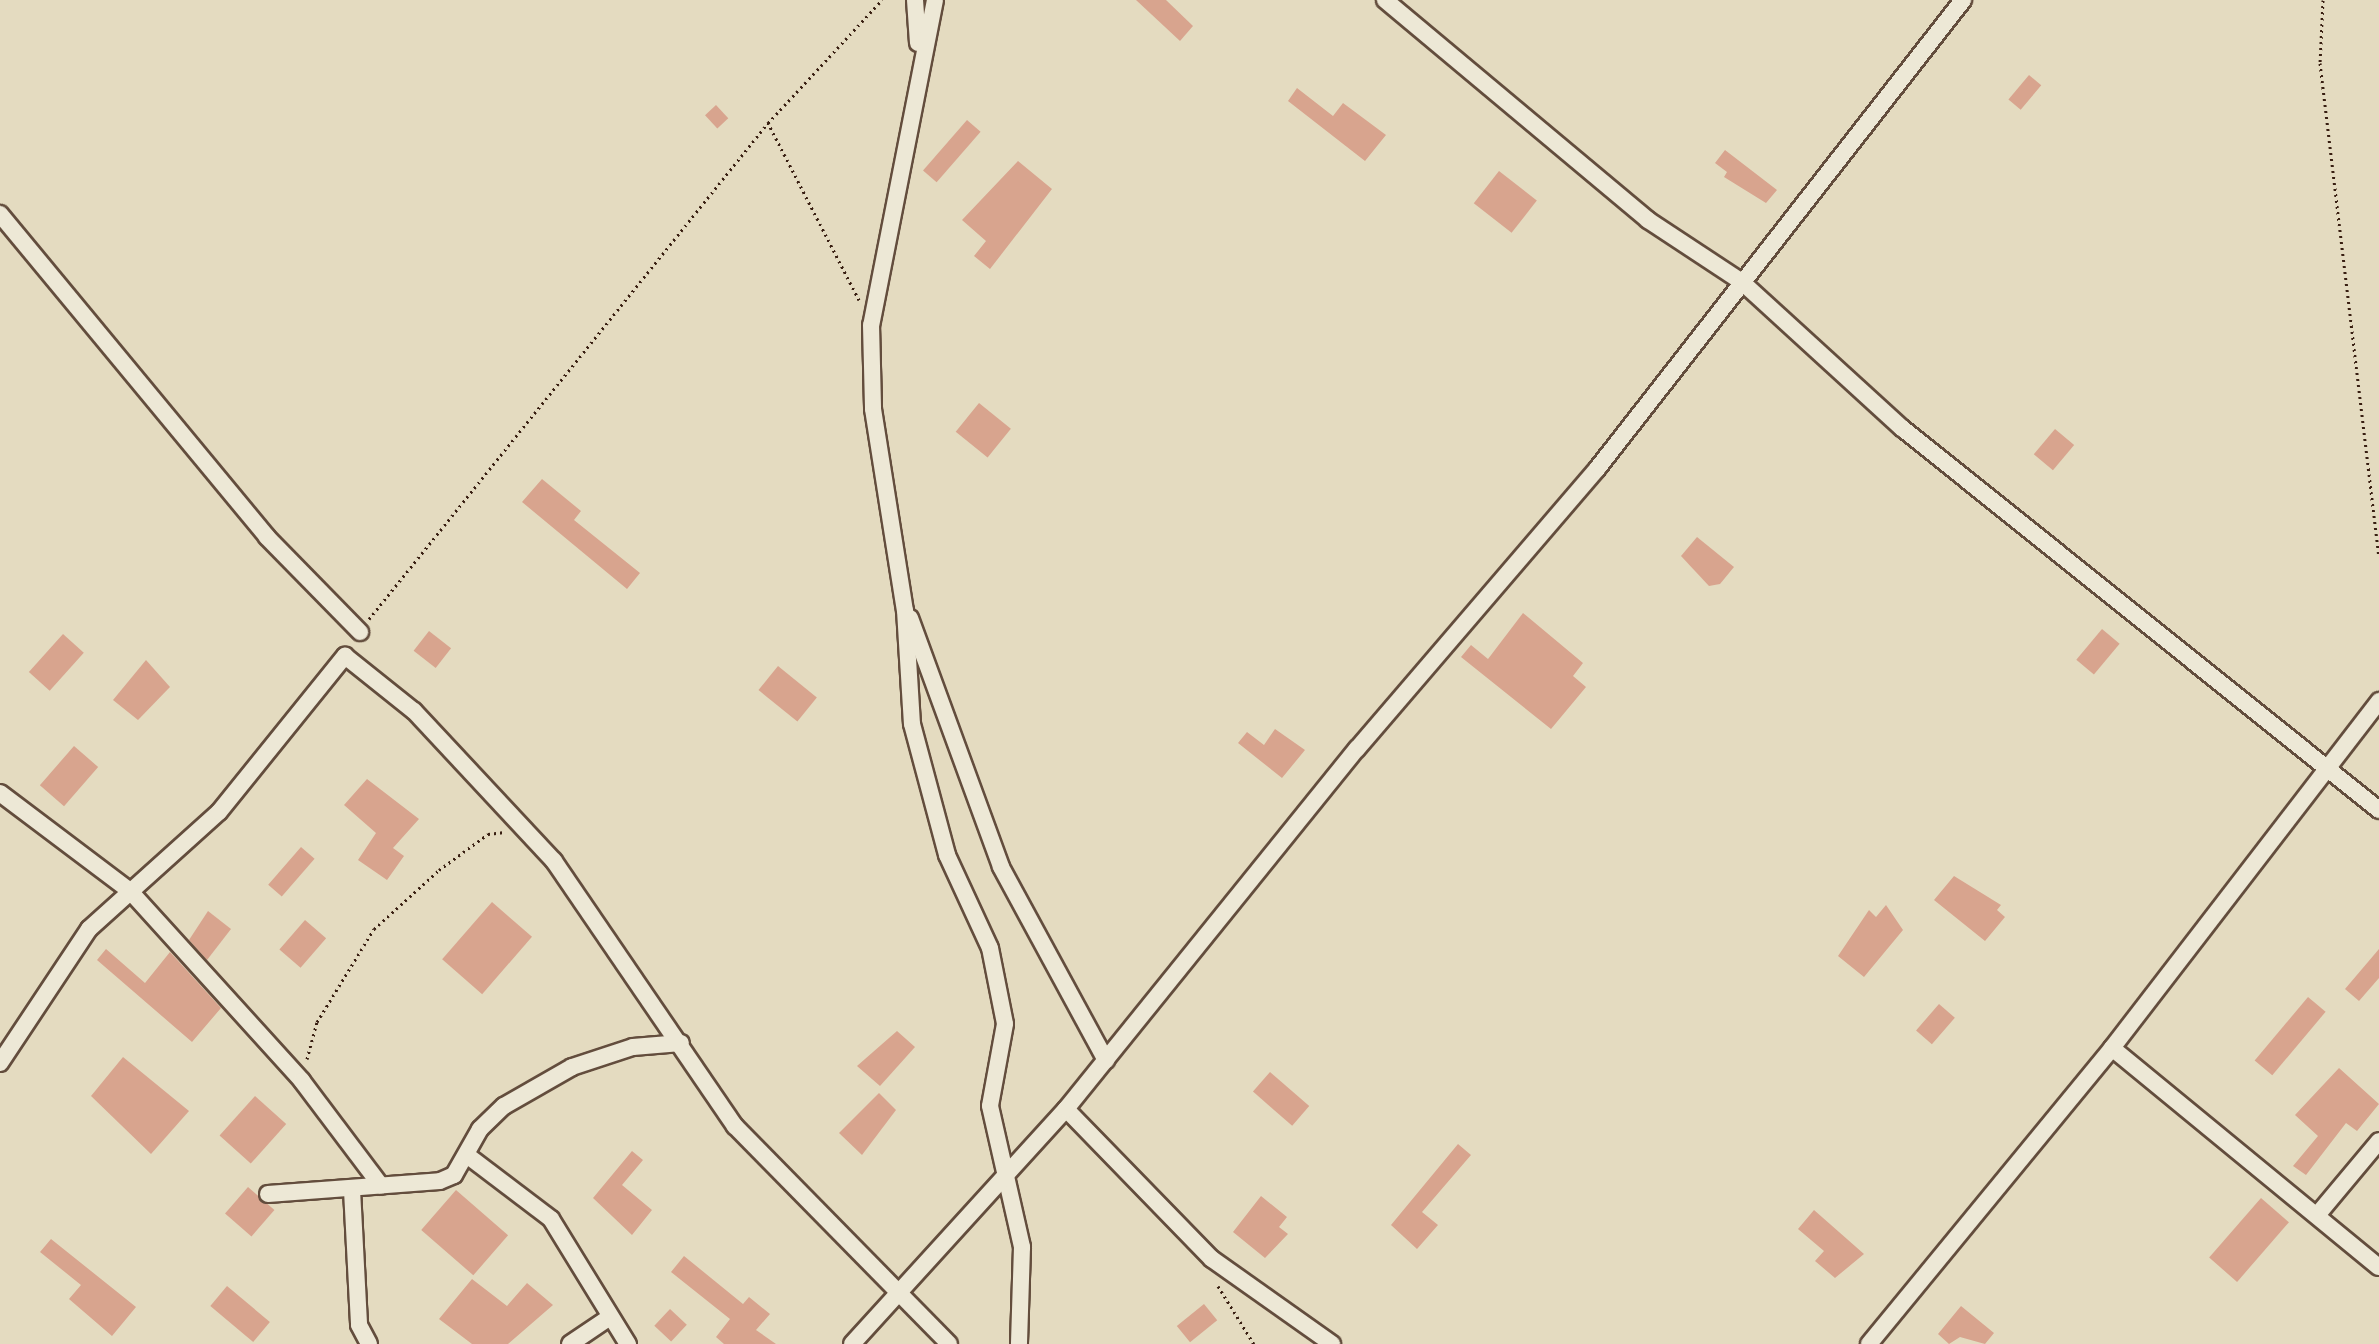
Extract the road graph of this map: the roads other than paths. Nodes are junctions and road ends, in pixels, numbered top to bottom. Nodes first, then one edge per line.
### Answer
1 (915, 0) edge
2 (935, 0) edge
3 (1385, 0) edge
4 (1963, 0) edge
5 (919, 57) junction
6 (0, 214) edge
7 (1742, 282) junction
8 (905, 610) junction
9 (360, 632) road end
10 (2379, 701) edge
11 (2326, 770) junction
12 (0, 793) edge
13 (2379, 810) edge
14 (130, 891) junction
15 (681, 1043) junction
16 (2112, 1048) junction
17 (1106, 1060) junction
18 (0, 1063) edge
19 (1066, 1109) junction
20 (2379, 1141) edge
21 (468, 1156) junction
22 (1006, 1174) junction
23 (381, 1186) junction
24 (352, 1190) junction
25 (268, 1194) dead end
26 (2318, 1214) junction
27 (2379, 1267) edge
28 (897, 1288) junction
29 (610, 1317) junction
30 (369, 1344) edge
31 (570, 1344) edge
32 (628, 1344) edge
33 (852, 1344) edge
34 (949, 1344) edge
35 (1019, 1344) edge
36 (1332, 1344) edge
37 (1869, 1344) edge

1 - 5 street
2 - 5 street
3 - 7 street
4 - 7 street
5 - 8 street
6 - 9 street
7 - 11 street
7 - 17 street
8 - 17 street
8 - 22 street
10 - 11 street
11 - 13 street
11 - 16 street
12 - 14 street
14 - 15 street
14 - 18 street
14 - 23 street
15 - 21 street
15 - 28 street
16 - 26 street
16 - 37 street
17 - 19 street
19 - 22 street
19 - 36 street
20 - 26 street
21 - 23 street
21 - 29 street
22 - 28 street
22 - 35 street
23 - 24 street
24 - 25 street
24 - 30 street
26 - 27 street
28 - 33 street
28 - 34 street
29 - 31 street
29 - 32 street

